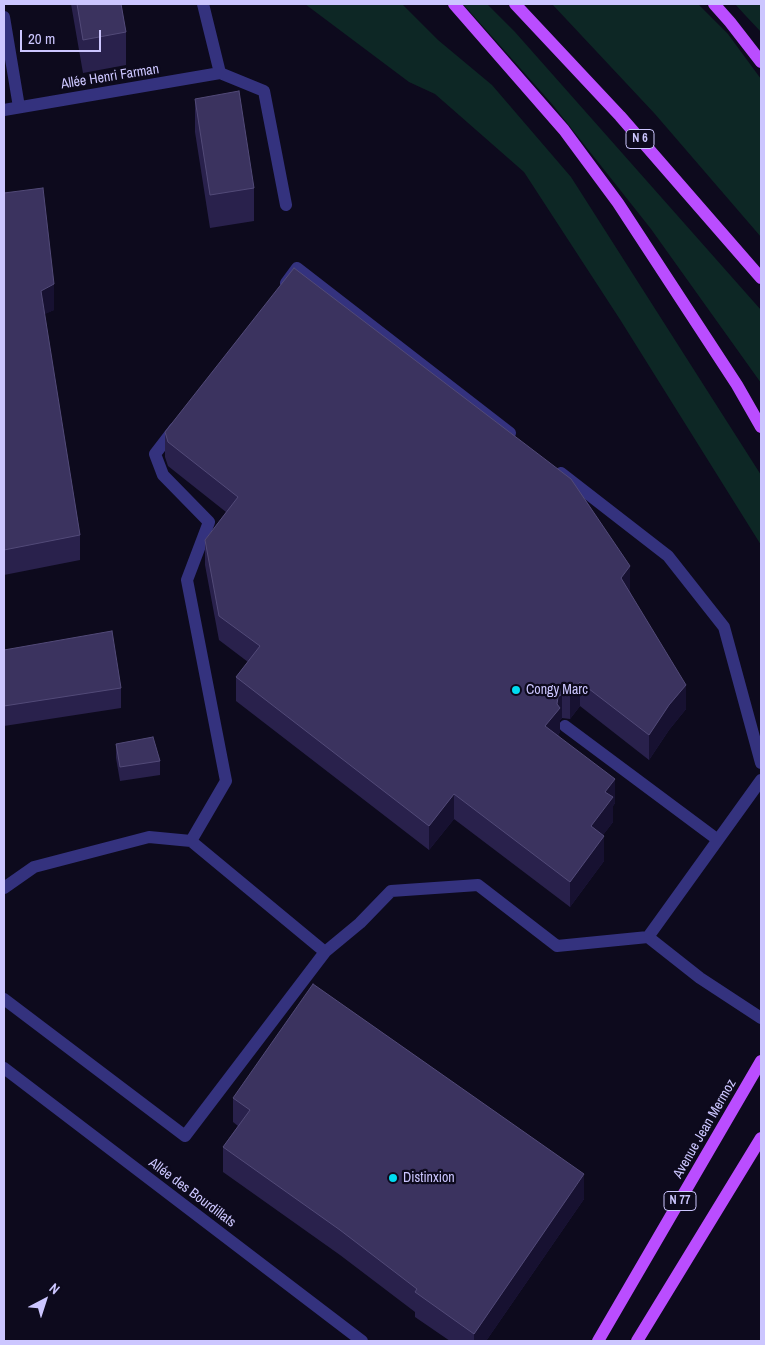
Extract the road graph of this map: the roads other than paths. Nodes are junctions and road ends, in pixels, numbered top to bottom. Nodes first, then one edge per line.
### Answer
1 (204, 4) edge
2 (454, 4) edge
3 (515, 4) edge
4 (714, 4) edge
5 (4, 17) edge
6 (761, 62) edge
7 (220, 74) junction
8 (19, 107) junction
9 (4, 110) edge
10 (286, 205) dead end
11 (761, 278) edge
12 (280, 291) edge
13 (737, 385) junction
14 (185, 415) edge
15 (761, 416) edge
16 (761, 427) edge
17 (518, 440) edge
18 (550, 464) edge
19 (565, 726) dead end
20 (761, 763) edge
21 (761, 780) edge
22 (718, 840) junction
23 (191, 841) junction
24 (4, 888) edge
25 (648, 937) junction
26 (325, 952) junction
27 (4, 999) edge
28 (761, 1018) edge
29 (761, 1061) edge
30 (4, 1068) edge
31 (761, 1138) edge
32 (362, 1341) edge
33 (598, 1341) edge
34 (637, 1341) edge

1 - 7 street
2 - 13 main road
3 - 11 main road, N 6
4 - 6 main road
5 - 8 street
7 - 8 street, Allée Henri Farman
7 - 10 street
8 - 9 street, Allée Henri Farman
12 - 17 street
13 - 15 main road
13 - 16 main road
14 - 23 street
18 - 20 street
19 - 22 street
21 - 22 street
22 - 25 street
23 - 24 street
23 - 26 street
25 - 26 street
25 - 28 street
26 - 27 street
29 - 33 main road, Avenue Jean Mermoz / N 77
30 - 32 street, Allée des Bourdillats
31 - 34 main road, N 77

